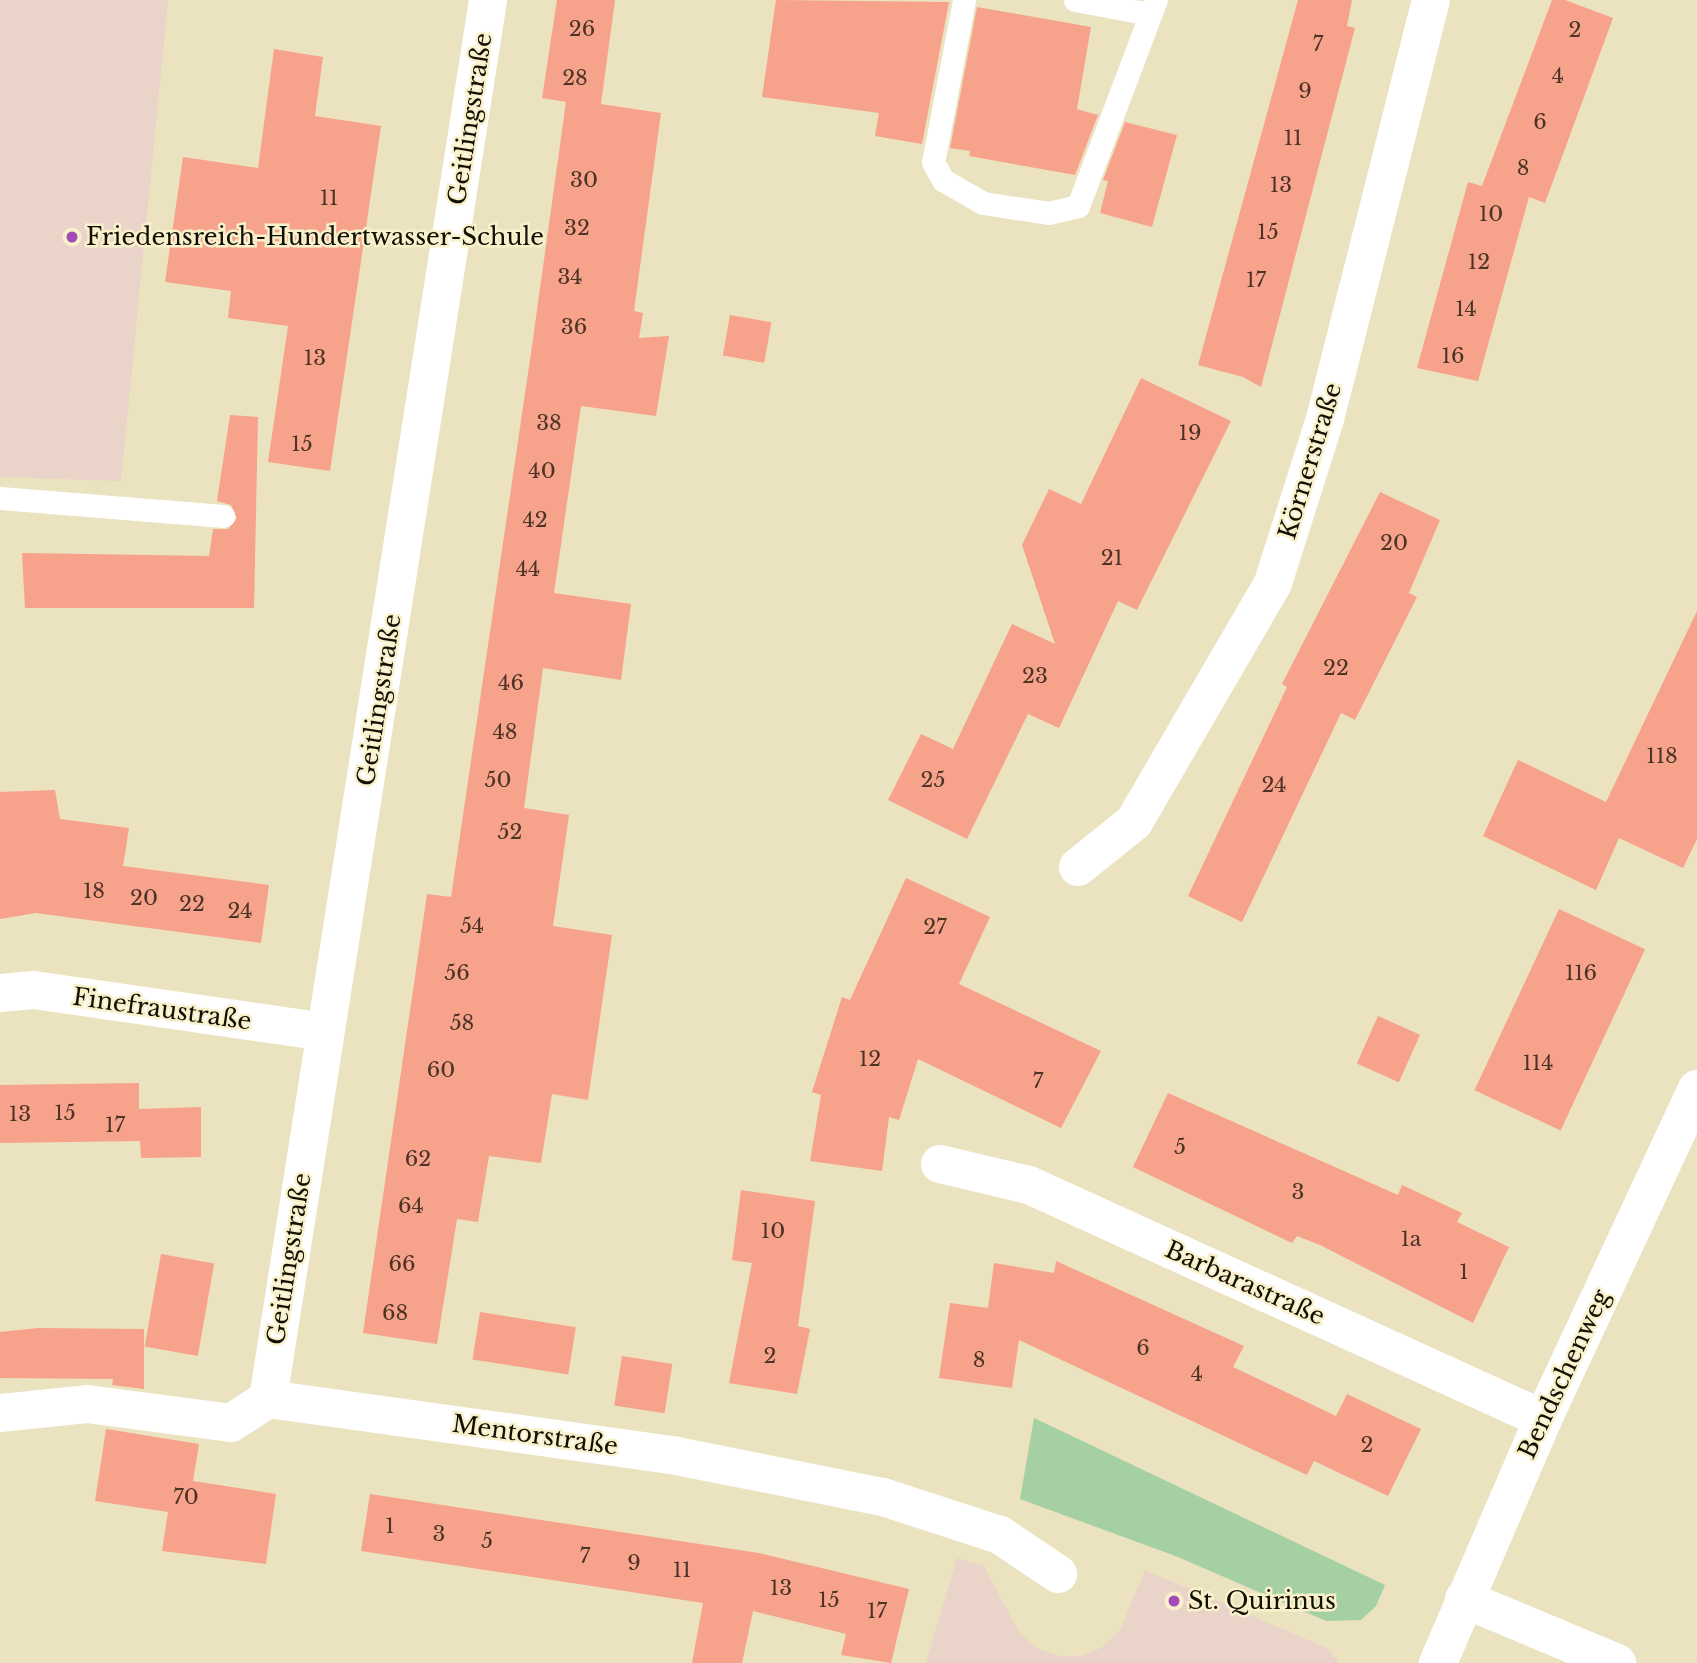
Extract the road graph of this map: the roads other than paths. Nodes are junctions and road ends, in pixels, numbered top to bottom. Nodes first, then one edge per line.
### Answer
1 (488, 0) edge
2 (964, 0) edge
3 (1074, 0) edge
4 (1431, 0) edge
5 (1153, 7) edge
6 (0, 498) edge
7 (223, 516) dead end
8 (1078, 867) dead end
9 (0, 993) edge
10 (324, 1032) junction
11 (1697, 1089) edge
12 (940, 1164) dead end
13 (268, 1399) junction
14 (0, 1413) edge
15 (1543, 1419) junction
16 (1058, 1574) dead end
17 (1464, 1598) junction
18 (1438, 1663) edge
19 (1617, 1663) edge

1 - 10 street, Geitlingstraße
2 - 5 lane
3 - 5 lane
4 - 8 street, Körnerstraße
6 - 7 lane
9 - 10 street, Finefraustraße
10 - 13 street, Geitlingstraße
11 - 15 street, Bendschenweg
12 - 15 street, Barbarastraße
13 - 14 street
13 - 16 street, Mentorstraße
15 - 17 street, Bendschenweg
17 - 18 street, Bendschenweg
17 - 19 street

